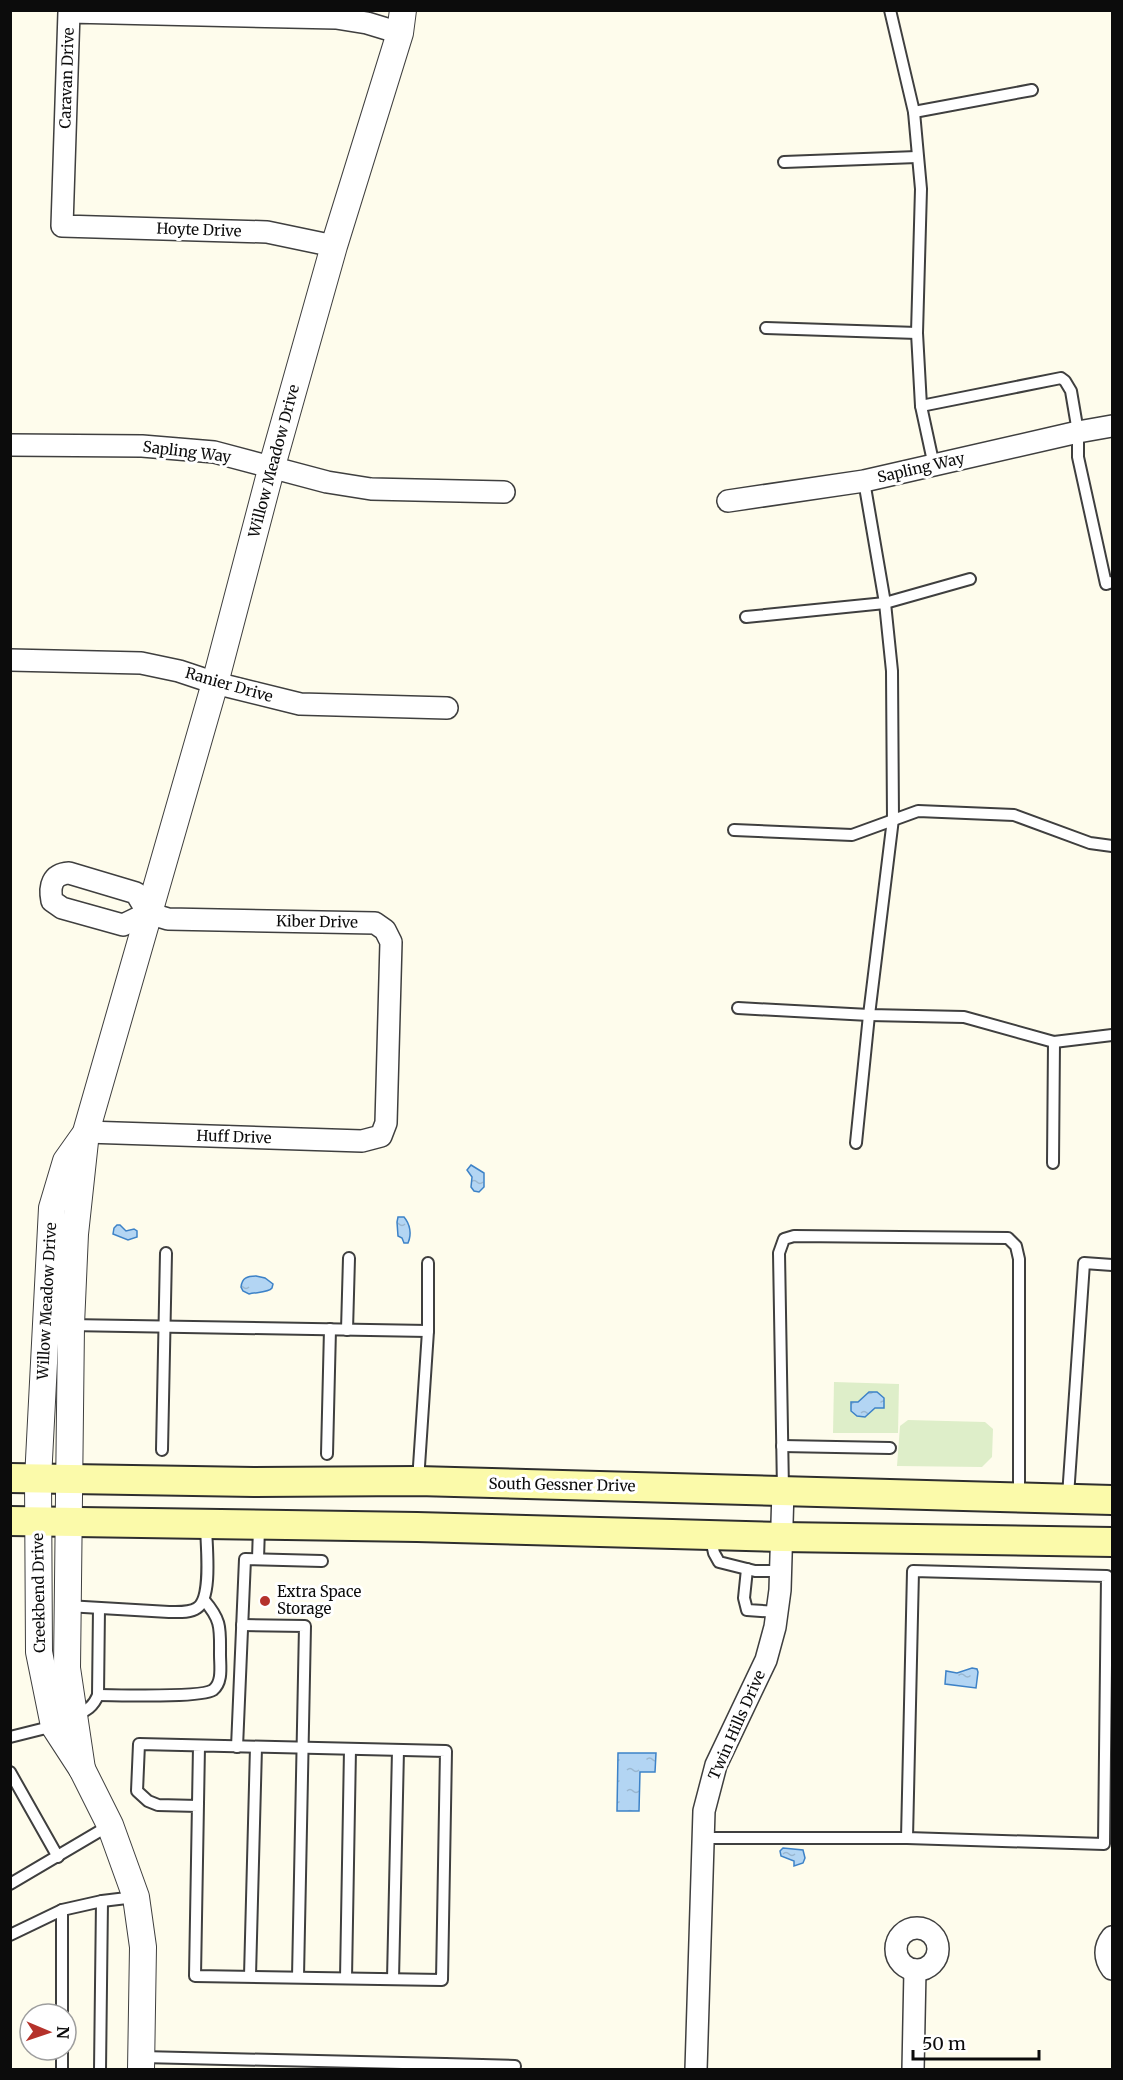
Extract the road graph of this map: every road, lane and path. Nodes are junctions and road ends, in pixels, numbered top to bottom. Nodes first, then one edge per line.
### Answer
1 (890, 10) edge
2 (402, 22) edge
3 (1032, 90) dead end
4 (914, 112) junction
5 (917, 157) junction
6 (784, 162) dead end
7 (63, 226) joint
8 (334, 246) junction
9 (766, 328) dead end
10 (916, 333) junction
11 (921, 406) junction
12 (1113, 426) edge
13 (1078, 432) junction
14 (10, 446) edge
15 (272, 466) junction
16 (934, 466) junction
17 (864, 481) junction
18 (504, 492) dead end
19 (728, 501) dead end
20 (970, 579) dead end
21 (1113, 582) edge
22 (885, 603) junction
23 (746, 617) dead end
24 (10, 660) edge
25 (215, 683) junction
26 (447, 708) dead end
27 (893, 819) junction
28 (734, 830) dead end
29 (1113, 846) edge
30 (148, 913) junction
31 (738, 1008) dead end
32 (868, 1015) junction
33 (1113, 1035) edge
34 (1054, 1042) junction
35 (86, 1131) junction
36 (381, 1136) joint
37 (856, 1143) dead end
38 (1053, 1162) dead end
39 (166, 1253) dead end
40 (349, 1258) dead end
41 (428, 1263) dead end
42 (1113, 1265) edge
43 (71, 1325) junction
44 (45, 1326) junction
45 (165, 1327) junction
46 (330, 1329) junction
47 (347, 1330) junction
48 (428, 1331) junction
49 (782, 1446) junction
50 (890, 1448) dead end
51 (162, 1450) dead end
52 (327, 1454) dead end
53 (24, 1478) edge
54 (68, 1479) junction
55 (418, 1481) junction
56 (783, 1490) junction
57 (1019, 1499) junction
58 (1067, 1500) junction
59 (1110, 1500) edge
60 (24, 1521) edge
61 (68, 1522) junction
62 (206, 1524) junction
63 (259, 1526) junction
64 (417, 1527) junction
65 (710, 1535) junction
66 (782, 1537) junction
67 (1109, 1541) edge
68 (258, 1559) junction
69 (322, 1561) dead end
70 (747, 1569) junction
71 (781, 1571) junction
72 (204, 1599) junction
73 (67, 1605) junction
74 (99, 1608) junction
75 (777, 1612) junction
76 (242, 1625) junction
77 (98, 1695) junction
78 (64, 1721) junction
79 (10, 1737) edge
80 (199, 1746) junction
81 (237, 1747) junction
82 (256, 1747) junction
83 (303, 1748) junction
84 (350, 1749) junction
85 (398, 1750) junction
86 (10, 1772) edge
87 (198, 1806) junction
88 (110, 1825) junction
89 (702, 1838) junction
90 (907, 1838) junction
91 (58, 1857) junction
92 (10, 1884) edge
93 (136, 1897) junction
94 (102, 1901) junction
95 (62, 1910) junction
96 (10, 1935) edge
97 (1113, 1937) edge
98 (1113, 1969) edge
99 (915, 1970) dead end
100 (250, 1976) junction
101 (298, 1977) junction
102 (346, 1978) junction
103 (393, 1979) junction
104 (62, 2002) edge
105 (142, 2063) edge
106 (201, 2064) edge
107 (238, 2064) edge
108 (445, 2067) edge
109 (100, 2070) edge
110 (514, 2070) edge
111 (696, 2070) edge
112 (913, 2070) edge

1 - 4 lane
2 - 7 street, Caravan Drive
2 - 8 street, Willow Meadow Drive
3 - 4 lane
4 - 5 lane
5 - 6 lane
5 - 10 lane
7 - 8 street, Hoyte Drive
8 - 15 street, Willow Meadow Drive
9 - 10 lane
10 - 11 lane
11 - 13 lane
11 - 16 lane
12 - 13 street, Sapling Way
13 - 16 street, Sapling Way
13 - 21 lane
14 - 15 street, Sapling Way
15 - 18 street, Sapling Way
15 - 25 street, Willow Meadow Drive
16 - 17 street, Sapling Way
17 - 19 street, Sapling Way
17 - 22 lane
20 - 22 lane
22 - 23 lane
22 - 27 lane
24 - 25 street, Ranier Drive
25 - 26 street, Ranier Drive
25 - 30 street, Willow Meadow Drive
27 - 28 lane
27 - 29 lane
27 - 32 lane
30 - 35 street, Willow Meadow Drive
30 - 36 street, Kiber Drive
31 - 32 lane
32 - 34 lane
32 - 37 lane
33 - 34 lane
34 - 38 lane
35 - 36 street, Huff Drive
35 - 43 street, Willow Meadow Drive
35 - 44 street, Willow Meadow Drive
39 - 45 lane
40 - 47 lane
41 - 48 lane
42 - 58 lane
43 - 44 lane
43 - 45 lane
43 - 54 street, Willow Meadow Drive
44 - 53 street, Willow Meadow Drive
45 - 46 lane
45 - 51 lane
46 - 47 lane
46 - 52 lane
47 - 48 lane
48 - 55 lane
49 - 50 lane
49 - 56 lane
49 - 57 lane
53 - 54 main road, South Gessner Drive
53 - 60 street, Creekbend Drive
54 - 55 main road, South Gessner Drive
54 - 61 street, Creekbend Drive
55 - 56 main road, South Gessner Drive
55 - 64 main road
56 - 57 main road, South Gessner Drive
56 - 66 street, Twin Hills Drive
57 - 58 main road, South Gessner Drive
58 - 59 main road, South Gessner Drive
59 - 67 main road
60 - 61 main road
60 - 78 street, Creekbend Drive
61 - 62 main road
61 - 73 street, Creekbend Drive
62 - 63 main road
62 - 72 lane
63 - 64 main road
63 - 68 lane
64 - 65 main road
65 - 66 main road
65 - 70 lane
66 - 67 main road
66 - 71 street, Twin Hills Drive
68 - 69 lane
68 - 76 lane
70 - 71 lane
70 - 75 lane
71 - 75 street, Twin Hills Drive
72 - 74 lane
72 - 77 lane
73 - 74 lane
73 - 78 street, Creekbend Drive
74 - 77 lane
75 - 89 street, Twin Hills Drive
76 - 81 lane
76 - 83 lane
77 - 78 lane
78 - 79 lane
78 - 88 street, Creekbend Drive
80 - 81 lane
80 - 87 lane
80 - 87 lane
81 - 82 lane
82 - 83 lane
82 - 100 lane
83 - 84 lane
83 - 101 lane
84 - 85 lane
84 - 102 lane
85 - 103 lane
85 - 103 lane
86 - 91 lane
87 - 100 lane
88 - 91 lane
88 - 93 street, Creekbend Drive
89 - 90 lane
89 - 111 street, Twin Hills Drive
90 - 90 lane
91 - 92 lane
93 - 94 lane
93 - 105 street, Creekbend Drive
94 - 95 lane
94 - 109 lane
95 - 96 lane
95 - 104 lane
97 - 98 street
99 - 112 street
100 - 101 lane
101 - 102 lane
102 - 103 lane
105 - 106 lane
106 - 107 lane
107 - 108 lane
108 - 110 lane

